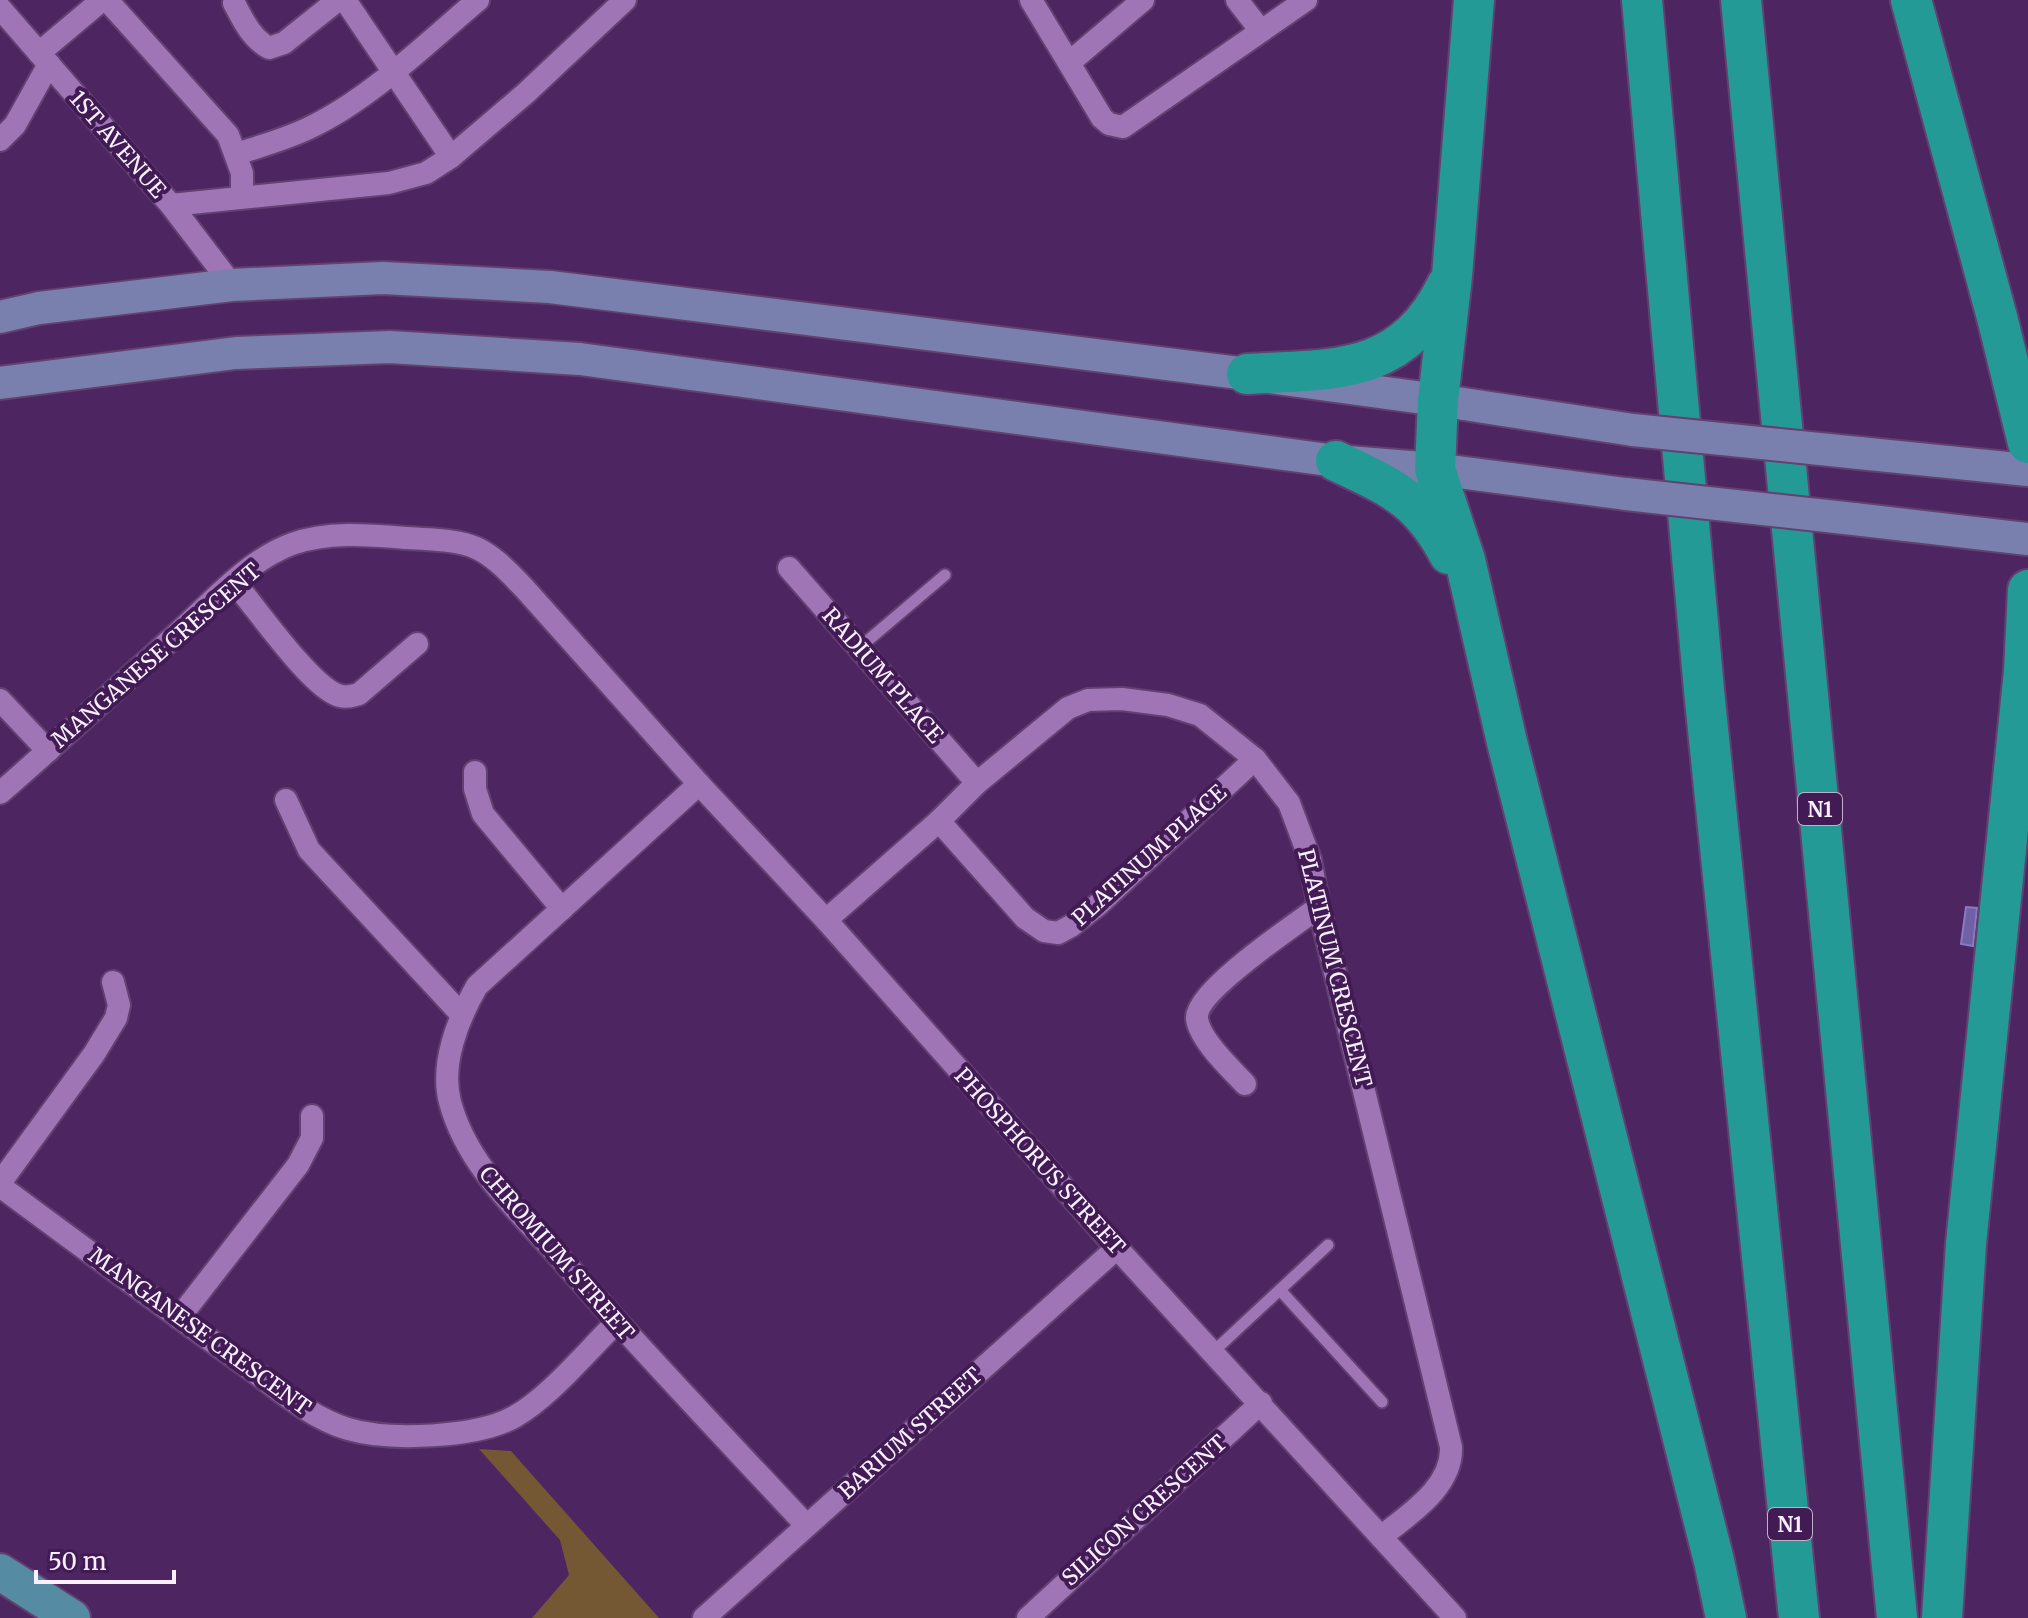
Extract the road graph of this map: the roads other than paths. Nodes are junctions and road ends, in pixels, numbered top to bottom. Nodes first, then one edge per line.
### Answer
1 (104, 0) edge
2 (338, 0) edge
3 (345, 0) edge
4 (478, 0) edge
5 (625, 0) edge
6 (1031, 0) edge
7 (1143, 0) edge
8 (1237, 0) edge
9 (1306, 0) edge
10 (1474, 0) edge
11 (1642, 0) edge
12 (1741, 0) edge
13 (1911, 0) edge
14 (236, 1) edge
15 (0, 8) edge
16 (1261, 31) junction
17 (8, 32) edge
18 (44, 59) junction
19 (1070, 62) junction
20 (393, 72) junction
21 (0, 140) edge
22 (236, 154) junction
23 (451, 157) junction
24 (242, 196) junction
25 (171, 205) junction
26 (1452, 276) junction
27 (232, 285) junction
28 (0, 317) edge
29 (1998, 321) junction
30 (1247, 374) junction
31 (0, 383) edge
32 (2028, 383) edge
33 (1438, 400) junction
34 (2028, 443) edge
35 (1336, 461) junction
36 (1435, 469) junction
37 (2028, 470) edge
38 (2028, 539) edge
39 (789, 568) dead end
40 (945, 575) dead end
41 (234, 582) junction
42 (2028, 590) edge
43 (1474, 599) junction
44 (417, 644) dead end
45 (859, 648) junction
46 (2026, 664) edge
47 (0, 700) edge
48 (48, 751) junction
49 (1255, 759) junction
50 (475, 772) dead end
51 (977, 783) junction
52 (699, 784) junction
53 (0, 793) edge
54 (286, 800) dead end
55 (939, 821) junction
56 (1319, 907) junction
57 (562, 909) junction
58 (826, 920) junction
59 (113, 982) dead end
60 (461, 1014) junction
61 (1245, 1084) dead end
62 (312, 1116) dead end
63 (0, 1184) edge
64 (1328, 1245) dead end
65 (1117, 1248) junction
66 (1280, 1290) junction
67 (179, 1318) junction
68 (617, 1322) junction
69 (1213, 1352) junction
70 (1382, 1402) dead end
71 (1261, 1403) junction
72 (806, 1525) junction
73 (1381, 1537) junction
74 (0, 1572) edge
75 (0, 1596) edge
76 (32, 1618) edge
77 (72, 1618) edge
78 (704, 1618) edge
79 (1028, 1618) edge
80 (1455, 1618) edge
81 (1726, 1618) edge
82 (1799, 1618) edge
83 (1897, 1618) edge
84 (1942, 1618) edge

1 - 18 street
1 - 22 street
2 - 14 street
3 - 20 street
4 - 20 street
5 - 23 street
6 - 19 street
7 - 19 street
8 - 16 street
9 - 16 street
10 - 26 highway
11 - 82 highway, N1
12 - 83 highway, N1
13 - 29 highway
15 - 17 street, 1ST AVENUE
16 - 19 street
17 - 18 street, 1ST AVENUE
18 - 21 street
18 - 25 street, 1ST AVENUE
20 - 22 street
20 - 23 street
22 - 24 street
23 - 24 street
24 - 25 street
25 - 27 street, 1ST AVENUE
26 - 30 highway
26 - 33 highway
27 - 28 main road
27 - 30 main road
29 - 32 highway
29 - 34 highway
30 - 33 main road
31 - 35 main road
33 - 36 highway
33 - 37 main road, bridge
35 - 36 main road
35 - 43 highway
36 - 38 main road, bridge
36 - 43 highway
39 - 45 street, RADIUM PLACE
40 - 45 lane
41 - 44 street
41 - 48 street, MANGANESE CRESCENT
41 - 52 street, MANGANESE CRESCENT
42 - 46 highway
43 - 81 highway
45 - 51 street, RADIUM PLACE
46 - 84 highway
47 - 48 street
48 - 53 street, MANGANESE CRESCENT
49 - 51 street, PLATINUM CRESCENT
49 - 55 street, PLATINUM PLACE
49 - 56 street, PLATINUM CRESCENT
50 - 57 street
51 - 55 street, PLATINUM CRESCENT
52 - 57 street, CHROMIUM STREET
52 - 58 street, PHOSPHORUS STREET
54 - 60 street
55 - 58 street, PLATINUM CRESCENT
56 - 61 street
56 - 73 street, PLATINUM CRESCENT
57 - 60 street, CHROMIUM STREET
58 - 65 street, PHOSPHORUS STREET
59 - 63 street
60 - 68 street, CHROMIUM STREET
62 - 67 street
63 - 67 street, MANGANESE CRESCENT
64 - 66 lane
65 - 69 street, PHOSPHORUS STREET
65 - 72 street, BARIUM STREET
66 - 69 lane
66 - 70 lane
67 - 68 street, MANGANESE CRESCENT
68 - 72 street, CHROMIUM STREET
69 - 71 street, PHOSPHORUS STREET
71 - 73 street, PHOSPHORUS STREET
71 - 79 street, SILICON CRESCENT
72 - 78 street, BARIUM STREET
73 - 80 street
74 - 77 main road
75 - 76 main road

